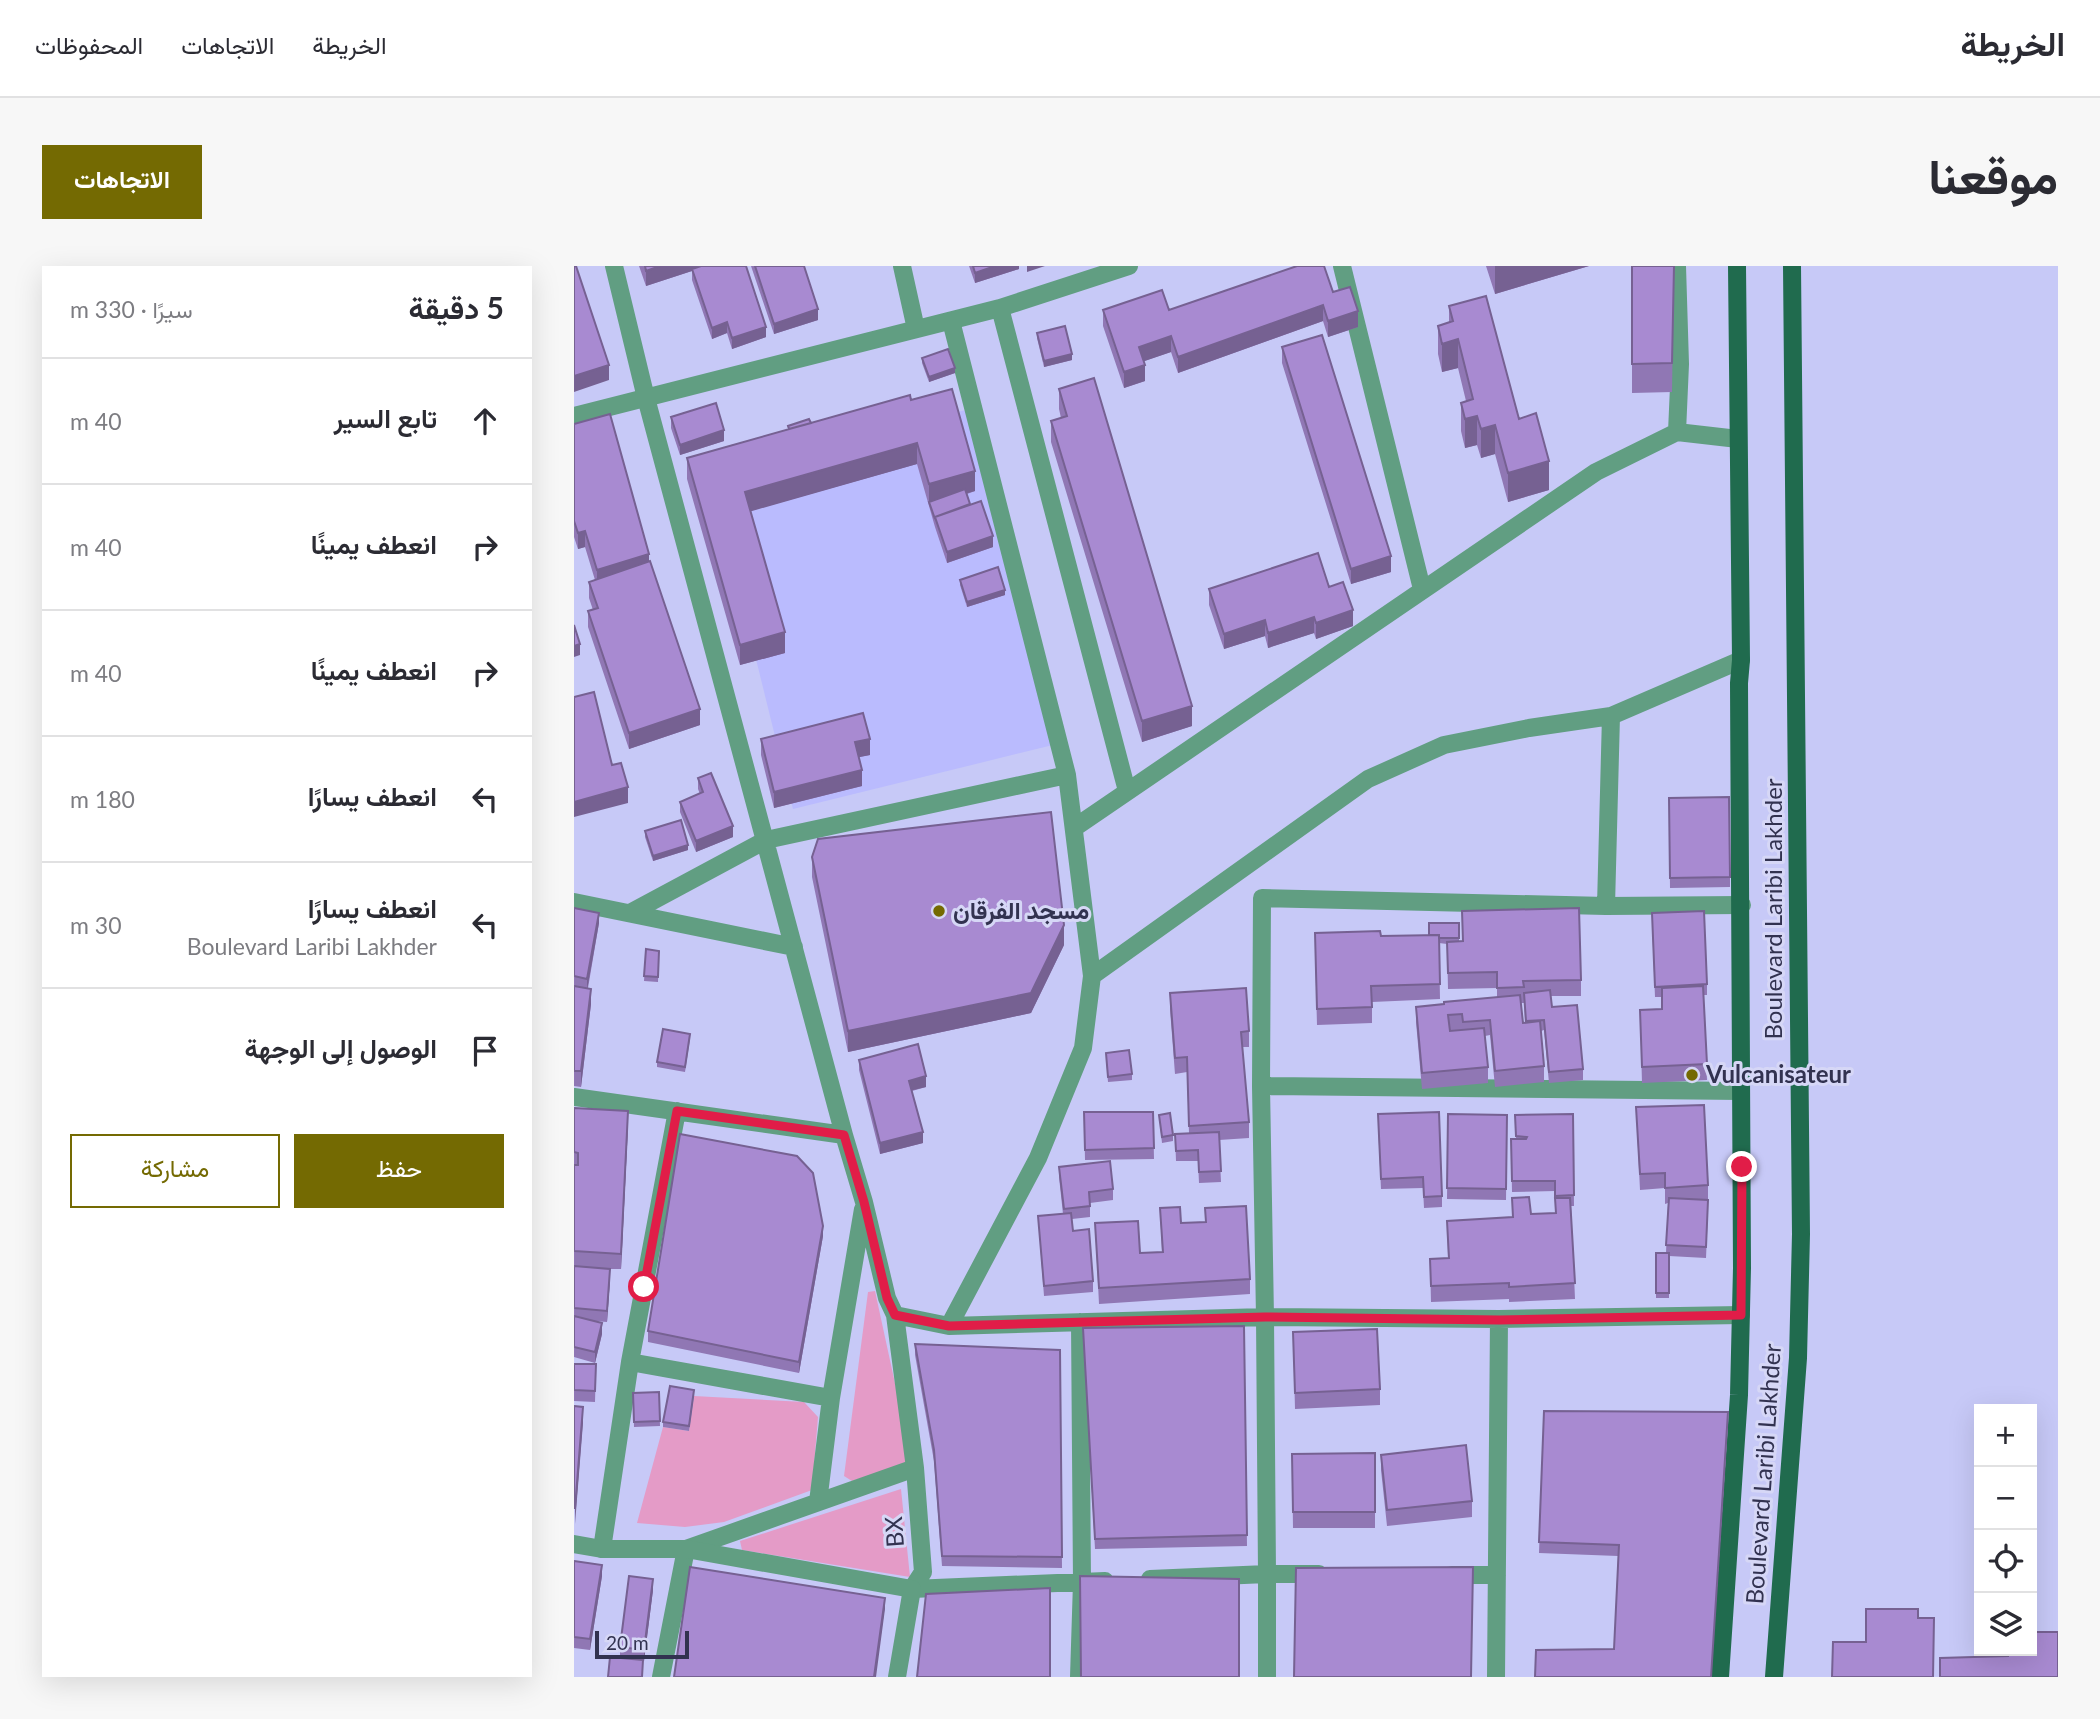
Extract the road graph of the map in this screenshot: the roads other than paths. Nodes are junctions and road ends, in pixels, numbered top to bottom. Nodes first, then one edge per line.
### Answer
1 (614, 266) edge
2 (901, 266) edge
3 (1129, 266) edge
4 (1342, 266) edge
5 (1677, 266) edge
6 (1737, 266) edge
7 (1792, 266) edge
8 (1000, 308) junction
9 (951, 321) junction
10 (916, 329) junction
11 (646, 398) junction
12 (574, 416) edge
13 (1677, 432) junction
14 (1738, 439) junction
15 (1422, 590) junction
16 (1741, 660) junction
17 (1611, 716) junction
18 (1067, 775) junction
19 (1127, 791) junction
20 (1074, 828) junction
21 (766, 839) junction
22 (574, 902) edge
23 (1742, 905) junction
24 (1606, 906) junction
25 (631, 913) junction
26 (794, 947) junction
27 (1092, 976) junction
28 (1261, 1086) junction
29 (1741, 1091) junction
30 (574, 1097) edge
31 (677, 1111) junction
32 (844, 1135) junction
33 (864, 1202) junction
34 (895, 1315) junction
35 (1741, 1315) junction
36 (1265, 1317) junction
37 (1499, 1320) junction
38 (1080, 1322) junction
39 (949, 1326) junction
40 (630, 1362) junction
41 (831, 1398) junction
42 (915, 1468) junction
43 (818, 1502) junction
44 (574, 1544) edge
45 (602, 1549) junction
46 (686, 1549) junction
47 (1267, 1574) junction
48 (1335, 1574) edge
49 (1429, 1574) edge
50 (1497, 1575) junction
51 (1082, 1582) junction
52 (912, 1589) junction
53 (661, 1677) edge
54 (897, 1677) edge
55 (1079, 1677) edge
56 (1267, 1677) edge
57 (1496, 1677) edge
58 (1720, 1677) edge
59 (1773, 1677) edge

1 - 11 street, BX
2 - 10 street
3 - 8 street
4 - 15 street
5 - 13 street
6 - 14 main road, Boulevard Laribi Lakhder
7 - 59 main road, Boulevard Laribi Lakhder
8 - 9 street
8 - 19 street
9 - 10 street
9 - 18 street
10 - 11 street
11 - 12 street
11 - 21 street, BX
13 - 14 street
13 - 15 street
14 - 16 main road, Boulevard Laribi Lakhder
15 - 19 street
16 - 17 street
16 - 23 main road, Boulevard Laribi Lakhder
17 - 24 street
17 - 27 street
18 - 20 street
18 - 21 street
19 - 20 street
20 - 27 street
21 - 25 street
21 - 26 street, BX
22 - 25 street
23 - 24 street
23 - 29 main road, Boulevard Laribi Lakhder
24 - 28 street
25 - 26 street
26 - 32 street, BX
27 - 39 street
28 - 29 street
28 - 36 street
29 - 35 main road, Boulevard Laribi Lakhder
30 - 31 street
31 - 32 street
31 - 40 street
32 - 33 street, BX
33 - 34 street, BX
33 - 41 street
34 - 39 street
34 - 42 street, BX
35 - 37 street
35 - 58 main road, Boulevard Laribi Lakhder
36 - 37 street
36 - 38 street
36 - 47 street
37 - 50 street
38 - 39 street
38 - 51 street
40 - 41 street
40 - 45 street
41 - 43 street
42 - 43 street
42 - 52 street, BX
43 - 46 street
44 - 45 street
45 - 46 street
46 - 52 street
46 - 53 street
47 - 48 street
47 - 51 street
47 - 56 street
49 - 50 street
50 - 57 street
51 - 52 street
51 - 55 street
52 - 54 street, BX

